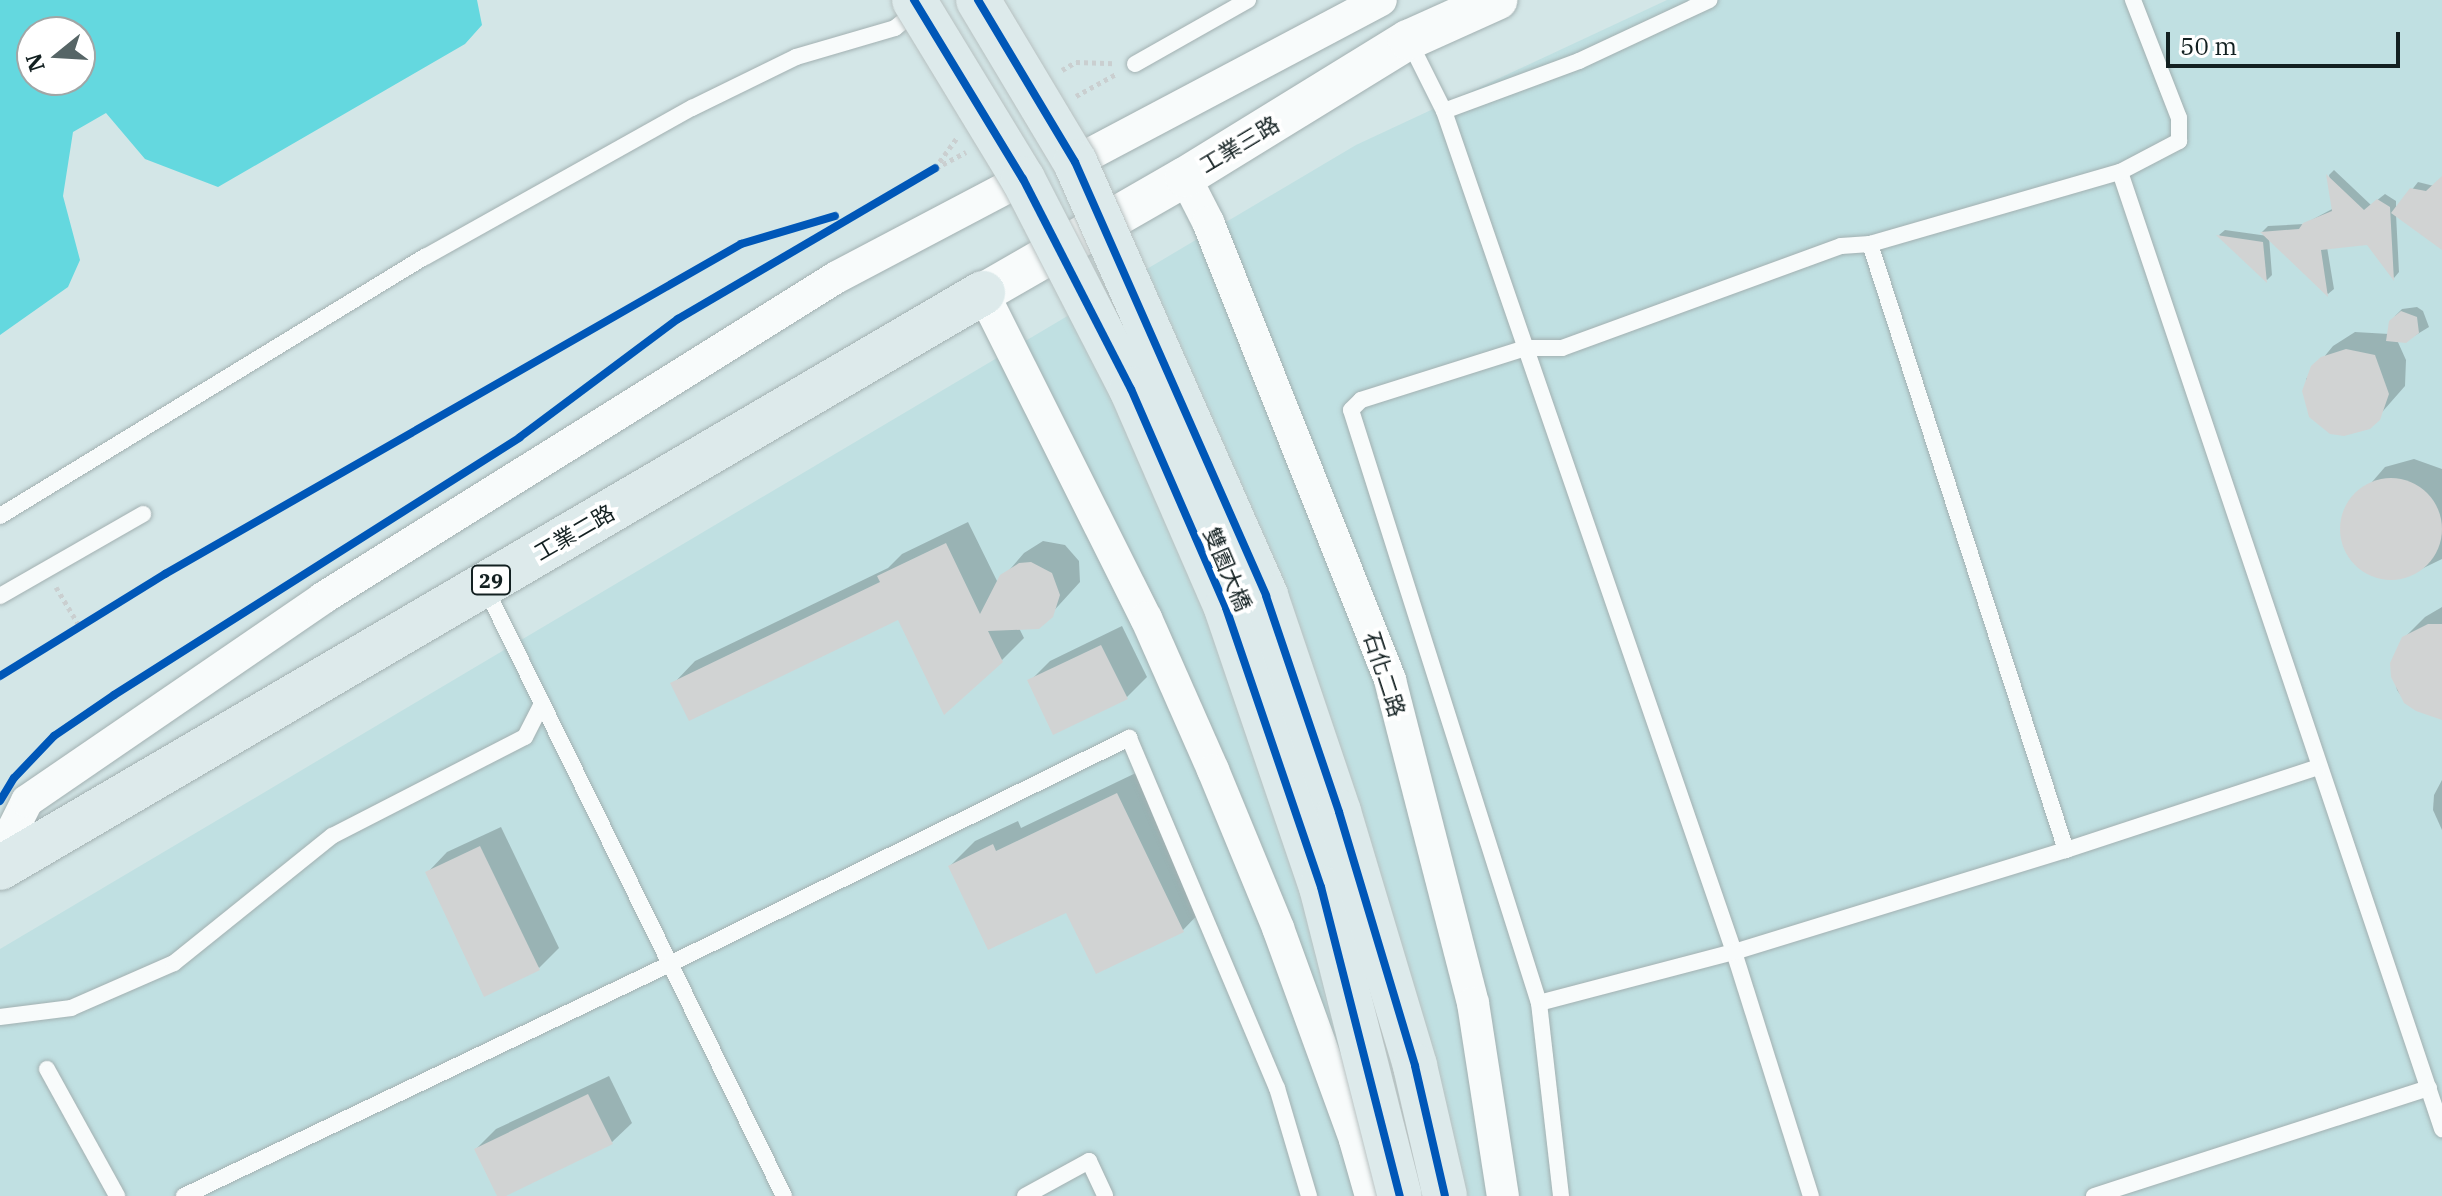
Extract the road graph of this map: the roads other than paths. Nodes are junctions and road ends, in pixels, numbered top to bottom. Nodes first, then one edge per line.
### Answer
1 (914, 0) edge
2 (930, 0) edge
3 (978, 0) edge
4 (1248, 0) edge
5 (1381, 0) edge
6 (1497, 0) edge
7 (1709, 0) edge
8 (2133, 0) edge
9 (1408, 40) junction
10 (1135, 64) road end
11 (1444, 111) junction
12 (1075, 162) junction
13 (2120, 172) junction
14 (1185, 177) junction
15 (1023, 179) junction
16 (1870, 244) junction
17 (983, 293) junction
18 (1526, 348) junction
19 (143, 514) dead end
20 (0, 516) edge
21 (484, 585) junction
22 (0, 596) edge
23 (542, 703) junction
24 (2318, 767) junction
25 (2066, 850) junction
26 (0, 855) edge
27 (0, 868) edge
28 (1734, 952) junction
29 (670, 964) junction
30 (1539, 1003) junction
31 (0, 1017) edge
32 (47, 1069) dead end
33 (2429, 1088) junction
34 (2442, 1129) edge
35 (117, 1196) edge
36 (184, 1196) edge
37 (784, 1196) edge
38 (1025, 1196) edge
39 (1105, 1196) edge
40 (1309, 1196) edge
41 (1371, 1196) edge
42 (1400, 1196) edge
43 (1445, 1196) edge
44 (1503, 1196) edge
45 (1561, 1196) edge
46 (1811, 1196) edge
47 (2094, 1196) edge

1 - 15 main road, 雙園大橋, bridge
2 - 20 lane
3 - 12 main road, 雙園大橋, bridge
4 - 10 lane
5 - 12 street
6 - 9 street, 工業三路
7 - 11 lane
8 - 13 lane
9 - 11 lane
9 - 14 street, 工業三路
11 - 18 lane
12 - 43 main road, 雙園大橋, bridge
13 - 16 lane
13 - 24 lane
14 - 17 street, 工業三路
14 - 44 street, 石化二路
15 - 26 street
15 - 42 main road, 雙園大橋, bridge
16 - 18 lane
16 - 25 lane
17 - 21 main road, 工業二路 / 29
17 - 41 street
18 - 28 lane
18 - 30 lane
19 - 22 lane
21 - 23 lane
21 - 27 main road, 工業二路 / 29
23 - 29 lane
23 - 31 lane
24 - 25 lane
24 - 33 lane
25 - 28 lane
28 - 30 lane
28 - 46 lane
29 - 36 lane
29 - 37 lane
29 - 40 lane
30 - 45 lane
32 - 35 lane
33 - 34 lane
33 - 47 lane
38 - 39 lane

